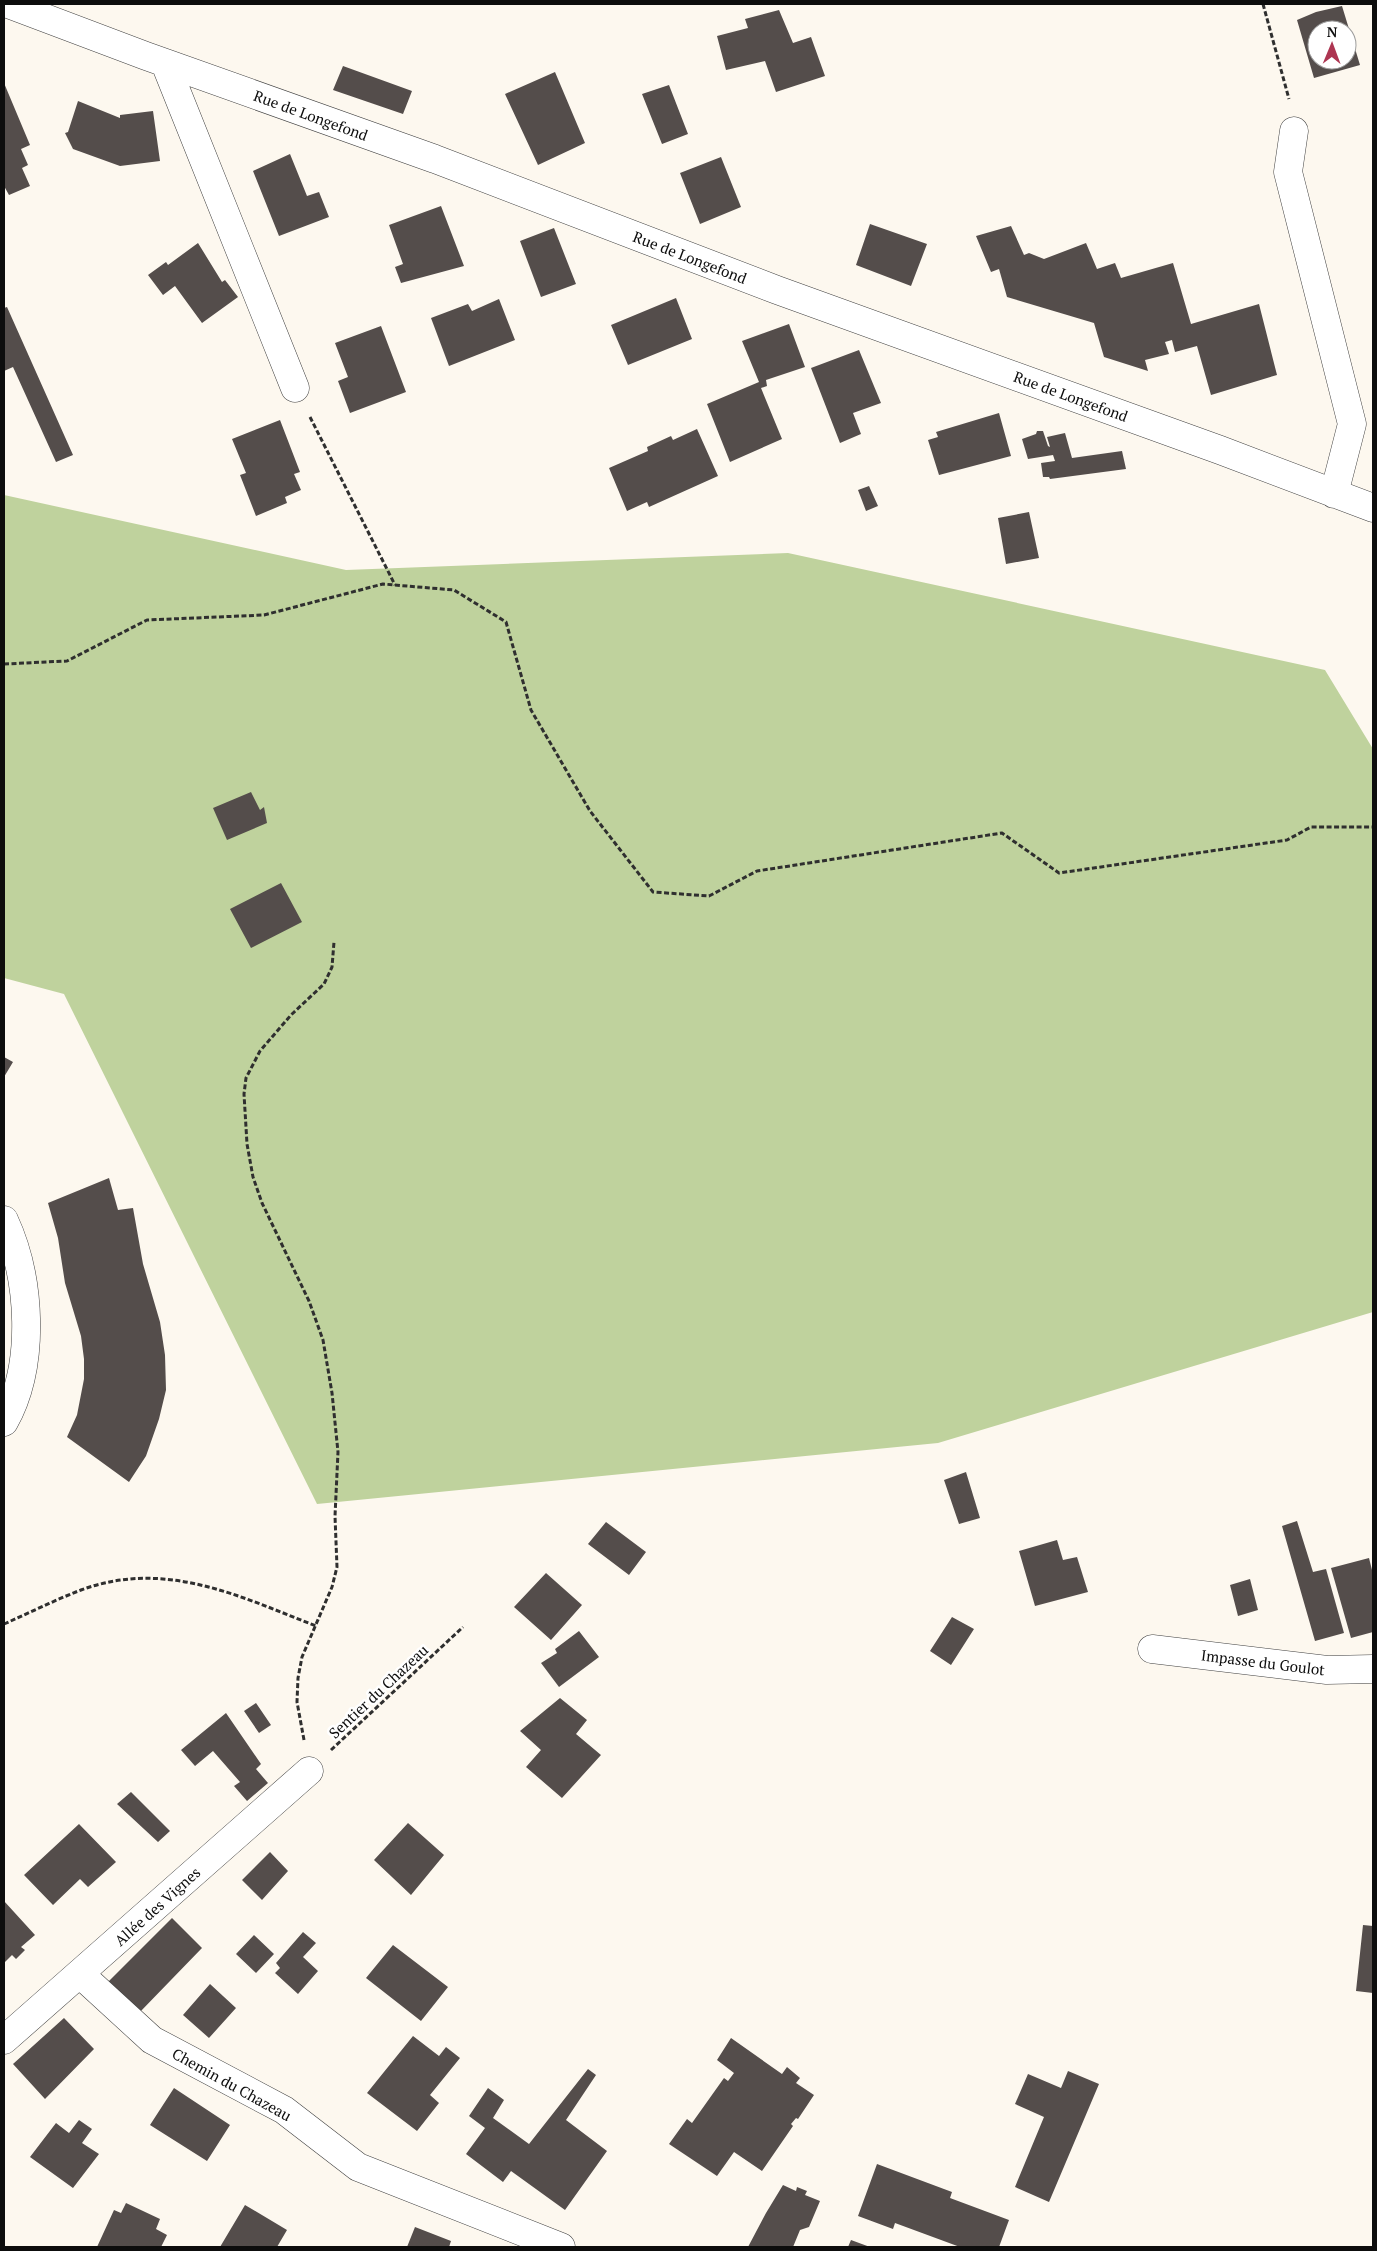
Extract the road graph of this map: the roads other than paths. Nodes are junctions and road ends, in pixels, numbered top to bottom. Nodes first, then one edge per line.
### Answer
1 (8, 4) edge
2 (165, 63) junction
3 (1294, 131) road end
4 (295, 388) road end
5 (1334, 494) junction
6 (1373, 508) edge
7 (4, 1220) edge
8 (4, 1422) edge
9 (1152, 1649) dead end
10 (1373, 1669) edge
11 (309, 1771) road end
12 (80, 1974) junction
13 (4, 2040) edge
14 (561, 2247) edge

1 - 2 street, Rue de Longefond
2 - 4 street
2 - 5 street, Rue de Longefond
3 - 5 street
5 - 6 street, Rue de Longefond
7 - 8 street
9 - 10 street, Impasse du Goulot
11 - 12 street, Allée des Vignes
12 - 13 street, Allée des Vignes
12 - 14 street, Chemin du Chazeau

